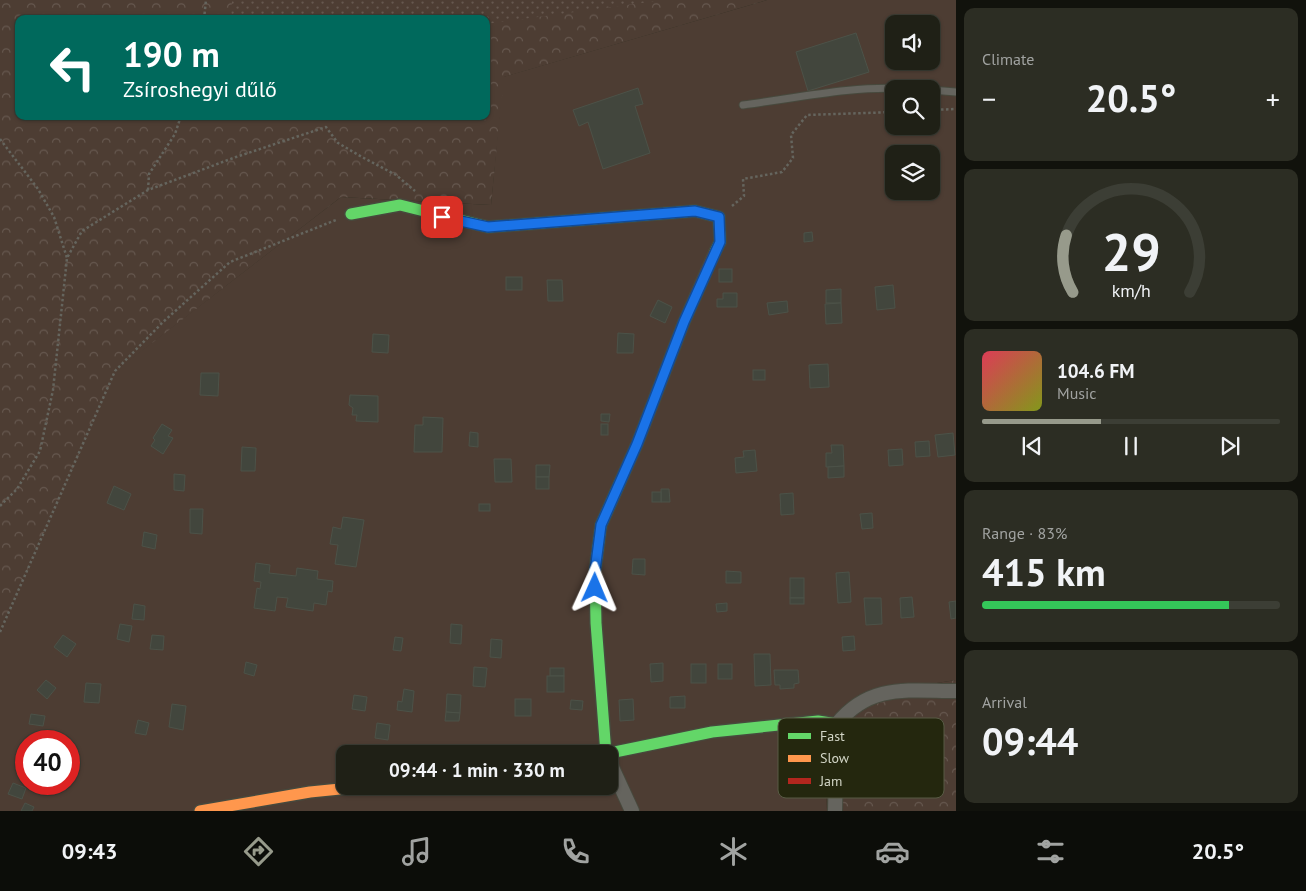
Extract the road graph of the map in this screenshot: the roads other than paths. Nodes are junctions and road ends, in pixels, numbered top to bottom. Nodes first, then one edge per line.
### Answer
1 (885, 89) edge
2 (940, 91) edge
3 (956, 92) edge
4 (743, 105) dead end
5 (351, 214) road end
6 (956, 691) edge
7 (842, 718) edge
8 (778, 725) edge
9 (605, 745) edge
10 (618, 752) edge
11 (618, 780) edge
12 (336, 789) edge
13 (835, 798) edge
14 (200, 811) edge
15 (632, 811) edge
16 (835, 811) edge

1 - 4 lane
2 - 3 lane
5 - 9 street
6 - 7 street
8 - 10 street
11 - 15 street
12 - 14 street
13 - 16 street

